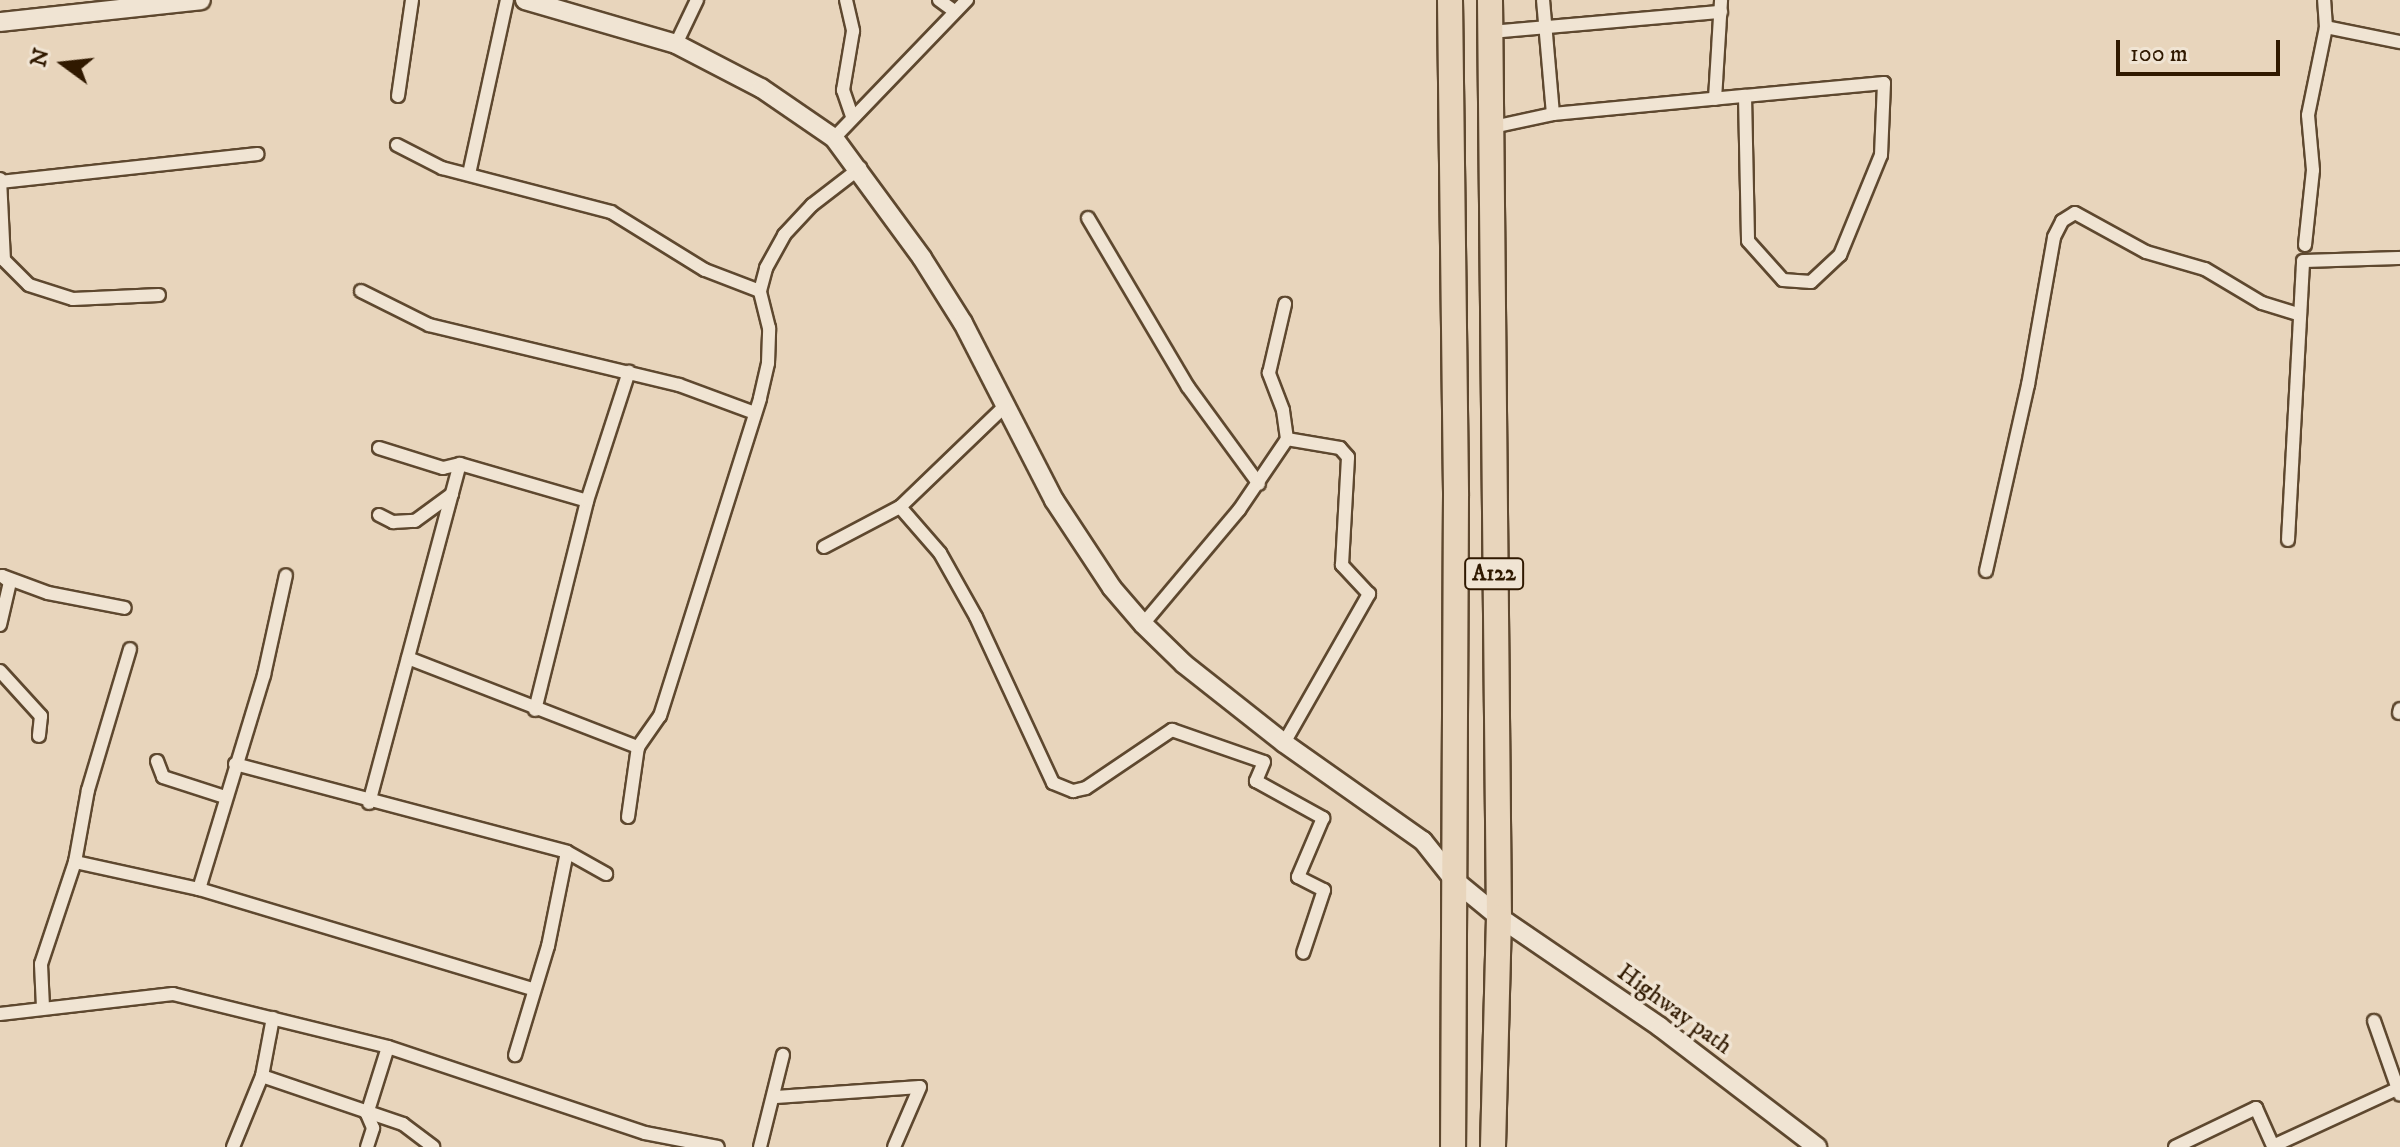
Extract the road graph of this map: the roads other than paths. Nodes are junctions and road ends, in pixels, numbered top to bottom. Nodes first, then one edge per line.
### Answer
1 (201, 0) edge
2 (412, 0) edge
3 (507, 0) edge
4 (525, 0) edge
5 (697, 0) edge
6 (846, 0) edge
7 (939, 0) edge
8 (967, 0) edge
9 (1450, 0) edge
10 (1490, 0) edge
11 (1543, 0) edge
12 (2324, 0) edge
13 (1721, 6) edge
14 (954, 11) junction
15 (0, 22) edge
16 (2326, 27) junction
17 (1543, 28) junction
18 (1491, 32) junction
19 (2400, 42) edge
20 (676, 44) junction
21 (398, 96) dead end
22 (1745, 96) junction
23 (1715, 99) junction
24 (1553, 114) junction
25 (852, 116) junction
26 (1493, 127) junction
27 (834, 138) junction
28 (397, 145) dead end
29 (257, 154) dead end
30 (860, 168) junction
31 (469, 174) junction
32 (0, 181) edge
33 (1088, 218) dead end
34 (2305, 245) dead end
35 (2400, 258) edge
36 (361, 291) dead end
37 (760, 291) junction
38 (159, 295) dead end
39 (1285, 304) dead end
40 (2299, 314) junction
41 (629, 372) junction
42 (1494, 384) junction
43 (1454, 391) junction
44 (1003, 408) junction
45 (752, 412) junction
46 (1287, 439) junction
47 (379, 448) dead end
48 (460, 464) junction
49 (1259, 484) junction
50 (452, 494) junction
51 (587, 501) junction
52 (900, 507) junction
53 (379, 515) dead end
54 (2288, 540) dead end
55 (824, 547) dead end
56 (1986, 571) dead end
57 (1, 575) edge
58 (286, 575) dead end
59 (125, 608) dead end
60 (1143, 624) junction
61 (0, 625) edge
62 (130, 649) dead end
63 (408, 658) junction
64 (0, 671) edge
65 (535, 710) junction
66 (39, 736) dead end
67 (1284, 743) junction
68 (638, 747) junction
69 (157, 761) dead end
70 (235, 764) junction
71 (225, 797) junction
72 (369, 803) junction
73 (628, 817) dead end
74 (567, 852) junction
75 (75, 862) junction
76 (606, 874) dead end
77 (1454, 880) junction
78 (199, 889) junction
79 (1499, 917) junction
80 (1303, 953) dead end
81 (532, 989) junction
82 (43, 1007) junction
83 (0, 1014) edge
84 (273, 1018) junction
85 (2374, 1021) dead end
86 (388, 1047) junction
87 (515, 1055) dead end
88 (783, 1055) dead end
89 (262, 1076) junction
90 (2398, 1092) edge
91 (776, 1097) junction
92 (367, 1114) junction
93 (233, 1147) edge
94 (367, 1147) edge
95 (433, 1147) edge
96 (718, 1147) edge
97 (760, 1147) edge
98 (894, 1147) edge
99 (1453, 1147) edge
100 (1493, 1147) edge
101 (1817, 1147) edge
102 (2175, 1147) edge

1 - 15 street
2 - 21 street
3 - 31 street
4 - 20 street, Highway path
5 - 20 street
6 - 25 street
7 - 14 street
8 - 14 street
9 - 43 highway, A122
10 - 18 highway, A122
11 - 17 street
12 - 16 street
13 - 17 street
13 - 23 street
14 - 25 street
16 - 19 street
16 - 34 street
17 - 18 street
17 - 24 street
18 - 26 highway, A122
20 - 27 street, Highway path
22 - 22 street
22 - 23 street
23 - 24 street
24 - 26 street
25 - 27 street
26 - 42 highway, A122
27 - 30 street, Highway path
28 - 31 street
29 - 32 street
30 - 37 street
30 - 44 street, Highway path
31 - 37 street
32 - 38 street
33 - 49 street
35 - 40 street
36 - 41 street
37 - 45 street
39 - 46 street
40 - 54 street
40 - 56 street
41 - 45 street
41 - 51 street
42 - 43 highway
42 - 79 highway, A122
43 - 77 highway, A122
44 - 52 street
44 - 60 street, Highway path
45 - 68 street
46 - 49 street
46 - 67 street
47 - 48 street
48 - 50 street
48 - 51 street
49 - 60 street
50 - 53 street
50 - 63 street
51 - 65 street
52 - 55 street
52 - 80 street
57 - 59 street
57 - 61 street
58 - 70 street
60 - 67 street, Highway path
62 - 75 street
63 - 65 street
63 - 72 street
64 - 66 street
65 - 68 street
67 - 77 street, Highway path
68 - 73 street
69 - 71 street
70 - 71 street
70 - 72 street
71 - 78 street
72 - 74 street
74 - 76 street
74 - 81 street
75 - 78 street
75 - 82 street
77 - 79 street, Highway path
77 - 99 highway, A122
78 - 81 street
79 - 100 highway, A122
79 - 101 street, Highway path
81 - 87 street
82 - 83 street
82 - 84 street
84 - 86 street
84 - 89 street
85 - 90 street
86 - 92 street
86 - 96 street
88 - 91 street
89 - 92 street
89 - 93 street
90 - 102 street
91 - 97 street
91 - 98 street
92 - 94 street
92 - 95 street

